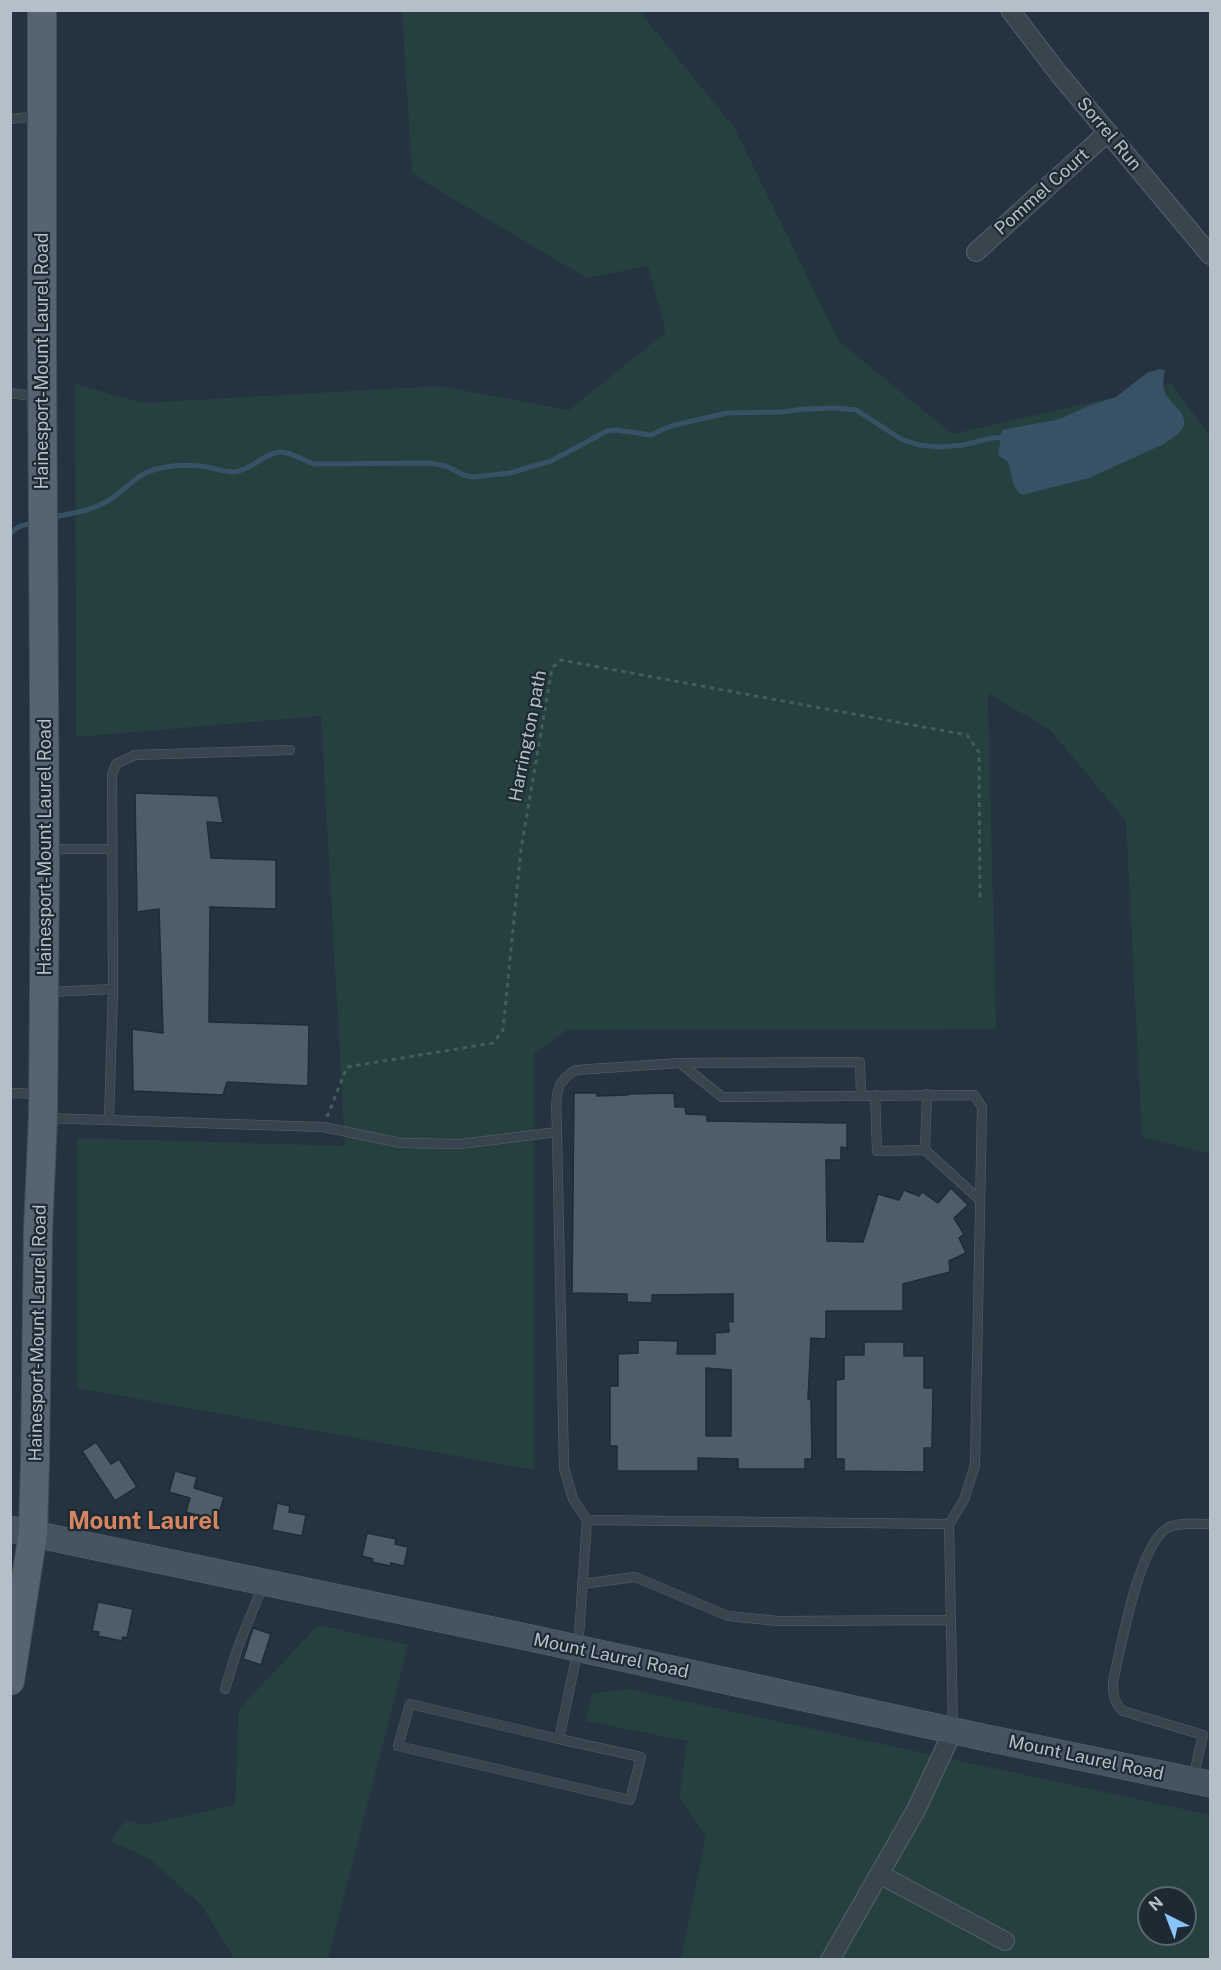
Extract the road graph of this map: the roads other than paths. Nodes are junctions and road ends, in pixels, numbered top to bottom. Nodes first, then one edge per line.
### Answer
1 (42, 10) edge
2 (1010, 10) edge
3 (41, 116) junction
4 (10, 119) edge
5 (1108, 132) junction
6 (976, 252) dead end
7 (1210, 255) edge
8 (10, 393) edge
9 (42, 397) junction
10 (290, 750) dead end
11 (45, 849) junction
12 (112, 849) junction
13 (113, 989) junction
14 (44, 992) junction
15 (680, 1063) junction
16 (10, 1093) edge
17 (927, 1094) junction
18 (861, 1095) junction
19 (875, 1095) junction
20 (43, 1106) junction
21 (109, 1119) junction
22 (557, 1132) junction
23 (925, 1150) junction
24 (980, 1200) junction
25 (587, 1520) junction
26 (949, 1524) junction
27 (1210, 1524) edge
28 (22, 1531) edge
29 (263, 1582) junction
30 (582, 1584) junction
31 (951, 1620) junction
32 (578, 1649) junction
33 (10, 1681) edge
34 (225, 1689) dead end
35 (953, 1731) junction
36 (1207, 1736) edge
37 (559, 1739) junction
38 (1202, 1782) edge
39 (879, 1874) junction
40 (1005, 1941) dead end
41 (830, 1959) edge

1 - 3 main road, Hainesport-Mount Laurel Road
2 - 5 street, Sorrel Run
3 - 4 lane
3 - 9 main road, Hainesport-Mount Laurel Road
5 - 6 street, Pommel Court
5 - 7 street, Sorrel Run
8 - 9 lane
9 - 11 main road, Hainesport-Mount Laurel Road
10 - 12 lane
11 - 12 lane
11 - 14 main road, Hainesport-Mount Laurel Road
12 - 13 lane
13 - 14 lane
13 - 21 lane
14 - 20 main road, Hainesport-Mount Laurel Road
15 - 18 lane
15 - 18 lane
15 - 22 lane
16 - 20 lane
17 - 19 lane
17 - 23 lane
17 - 24 lane
18 - 19 lane
19 - 23 lane
20 - 21 lane
20 - 28 main road, Hainesport-Mount Laurel Road
21 - 22 lane
22 - 25 lane
23 - 24 lane
24 - 26 lane
25 - 26 lane
25 - 30 lane
26 - 31 lane
27 - 36 lane
28 - 29 main road, Mount Laurel Road
28 - 33 main road, Hainesport-Mount Laurel Road
29 - 32 main road, Mount Laurel Road
29 - 34 lane
30 - 31 lane
30 - 32 lane
31 - 35 lane
32 - 35 main road, Mount Laurel Road
32 - 37 lane
35 - 38 main road, Mount Laurel Road
35 - 39 street
36 - 38 lane
37 - 37 lane
39 - 40 street
39 - 41 street

